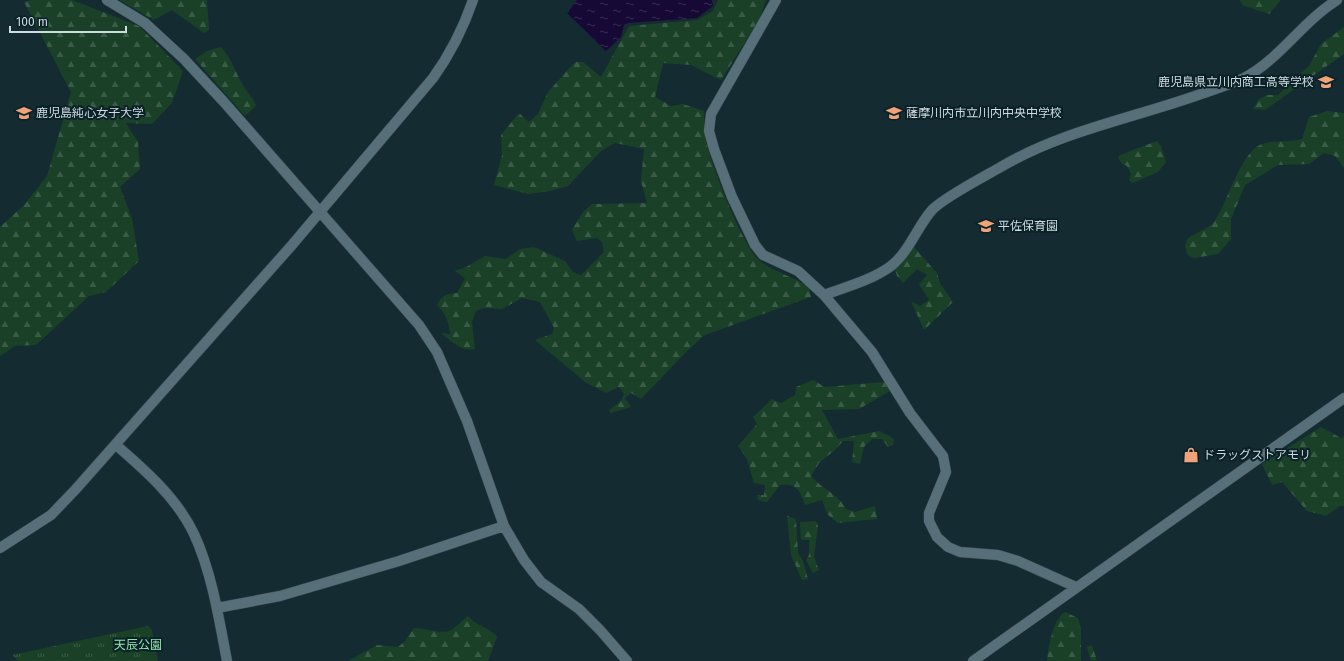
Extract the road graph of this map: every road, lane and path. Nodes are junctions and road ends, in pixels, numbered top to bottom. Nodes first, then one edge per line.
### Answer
1 (107, 0) edge
2 (473, 0) edge
3 (776, 0) edge
4 (1337, 0) edge
5 (320, 211) junction
6 (824, 295) junction
7 (1344, 398) edge
8 (116, 445) junction
9 (504, 526) junction
10 (0, 548) edge
11 (1076, 587) junction
12 (217, 608) junction
13 (227, 661) edge
14 (627, 661) edge
15 (973, 661) edge

1 - 5 street
2 - 5 street
3 - 6 street
4 - 6 street
5 - 8 street
5 - 9 street
6 - 11 street
7 - 11 street
8 - 10 street
8 - 12 street
9 - 12 street
9 - 14 street
11 - 15 street
12 - 13 street

